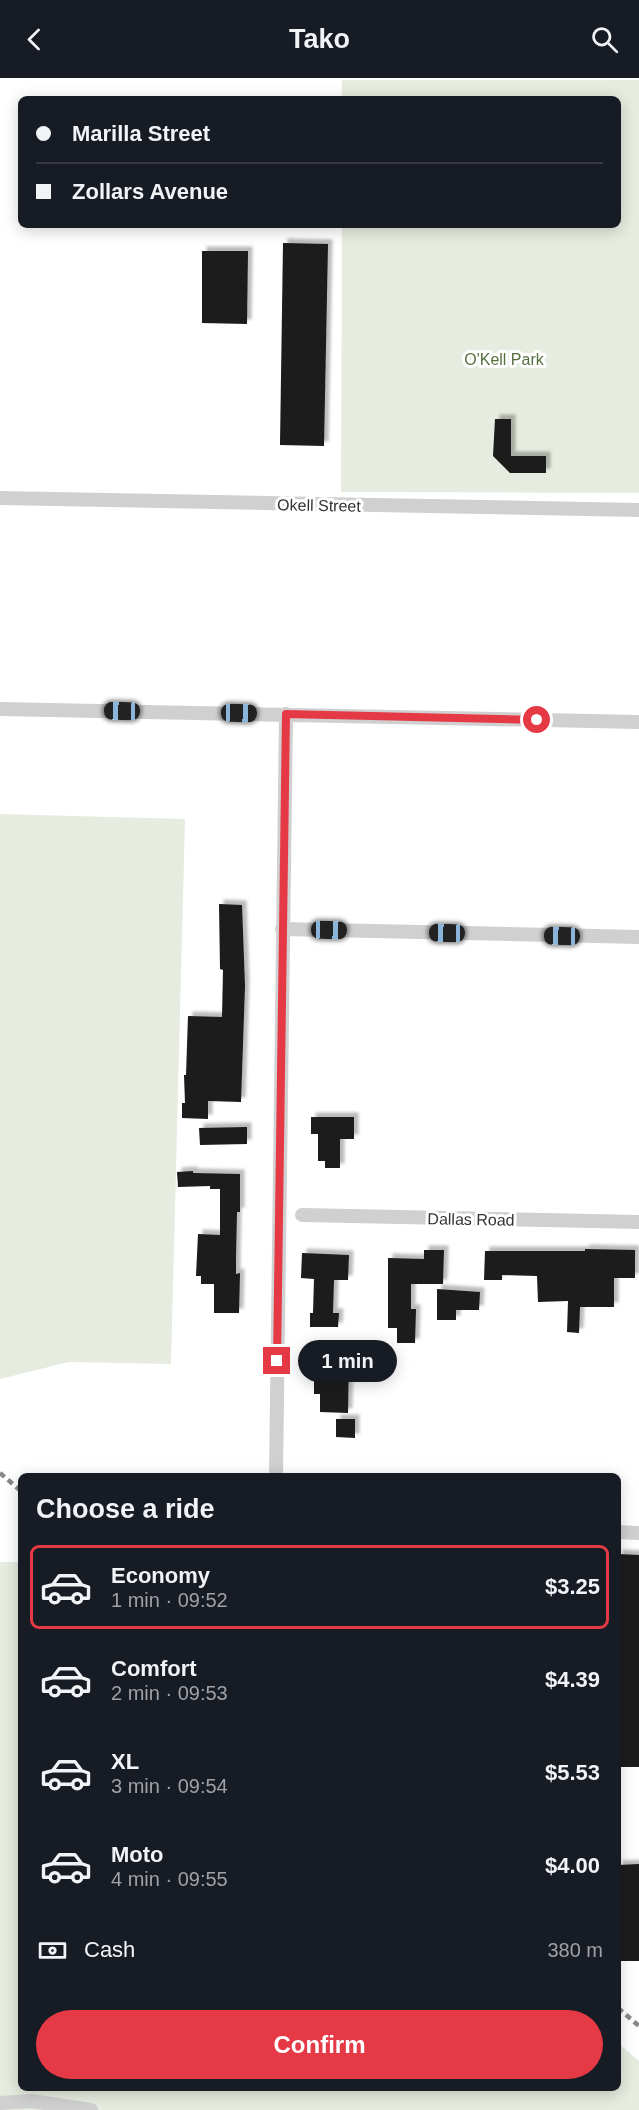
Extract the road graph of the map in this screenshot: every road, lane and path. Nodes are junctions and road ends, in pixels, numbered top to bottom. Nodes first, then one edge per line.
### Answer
1 (0, 498) edge
2 (639, 510) edge
3 (0, 709) edge
4 (286, 714) junction
5 (639, 722) edge
6 (282, 929) junction
7 (639, 937) edge
8 (302, 1215) dead end
9 (639, 1222) edge
10 (276, 1473) edge
11 (621, 1532) edge
12 (639, 1533) edge
13 (0, 2103) edge
14 (91, 2110) edge

1 - 2 street, Okell Street
3 - 4 street
4 - 5 street
4 - 6 street
6 - 7 street
6 - 10 street
8 - 9 street, Dallas Road
11 - 12 street
13 - 14 street

